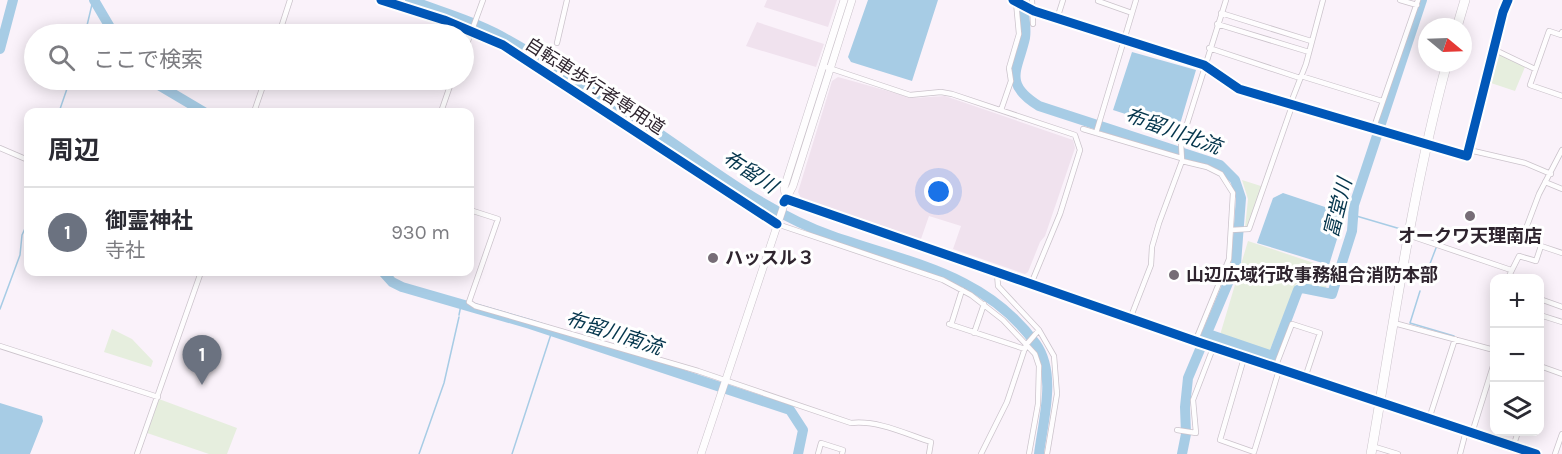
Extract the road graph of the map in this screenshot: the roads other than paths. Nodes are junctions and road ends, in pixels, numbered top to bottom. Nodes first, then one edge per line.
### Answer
1 (290, 0) edge
2 (483, 0) edge
3 (567, 0) edge
4 (844, 0) edge
5 (852, 0) edge
6 (1032, 0) edge
7 (1064, 0) edge
8 (1136, 0) edge
9 (1226, 0) edge
10 (1323, 0) edge
11 (1400, 0) edge
12 (1465, 0) edge
13 (1508, 0) edge
14 (1098, 1) edge
15 (1016, 2) edge
16 (1418, 2) edge
17 (1032, 10) junction
18 (1132, 13) junction
19 (1221, 13) junction
20 (1460, 18) edge
21 (1057, 19) junction
22 (282, 24) edge
23 (1033, 24) dead end
24 (1217, 24) junction
25 (474, 28) edge
26 (1562, 32) edge
27 (1125, 40) junction
28 (1311, 41) junction
29 (557, 43) dead end
30 (1209, 48) junction
31 (1494, 49) junction
32 (1309, 52) junction
33 (1204, 65) junction
34 (827, 68) junction
35 (1535, 69) junction
36 (1445, 72) edge
37 (1301, 77) junction
38 (262, 90) edge
39 (449, 90) edge
40 (1562, 96) edge
41 (1382, 100) junction
42 (1291, 105) junction
43 (255, 108) edge
44 (442, 108) edge
45 (1001, 111) junction
46 (1083, 129) dead end
47 (1377, 131) junction
48 (1096, 132) junction
49 (1426, 146) junction
50 (0, 148) edge
51 (1469, 150) junction
52 (1562, 150) edge
53 (24, 158) edge
54 (1182, 159) junction
55 (1551, 174) junction
56 (1545, 182) junction
57 (1562, 189) edge
58 (785, 200) junction
59 (474, 211) edge
60 (778, 222) junction
61 (1232, 230) junction
62 (1525, 231) dead end
63 (1408, 235) junction
64 (1562, 254) edge
65 (1511, 270) junction
66 (997, 273) junction
67 (1510, 274) edge
68 (200, 276) edge
69 (1031, 284) junction
70 (962, 290) junction
71 (1544, 301) edge
72 (984, 304) junction
73 (1562, 307) edge
74 (1544, 316) edge
75 (1130, 319) junction
76 (1562, 322) edge
77 (1394, 323) junction
78 (1039, 331) junction
79 (974, 333) junction
80 (1455, 339) junction
81 (1197, 342) junction
82 (0, 346) edge
83 (1026, 346) junction
84 (1212, 347) junction
85 (1490, 349) edge
86 (1244, 358) junction
87 (1544, 368) edge
88 (1277, 369) junction
89 (1490, 374) edge
90 (1562, 374) edge
91 (1305, 378) junction
92 (725, 380) junction
93 (158, 397) junction
94 (1380, 403) junction
95 (1429, 419) junction
96 (1179, 430) dead end
97 (1469, 432) junction
98 (1562, 434) edge
99 (1517, 436) edge
100 (1513, 447) junction
101 (1372, 450) edge
102 (137, 454) edge
103 (701, 454) edge
104 (818, 454) edge
105 (842, 454) edge
106 (929, 454) edge
107 (981, 454) edge
108 (1029, 454) edge
109 (1047, 454) edge
110 (1398, 454) edge
111 (1460, 454) edge
112 (1536, 454) edge
113 (1556, 454) edge

1 - 22 street
2 - 25 street
3 - 29 street
4 - 34 street
5 - 34 street
6 - 17 street
7 - 21 street
8 - 18 street
9 - 19 street
10 - 28 street
11 - 16 street
12 - 20 highway
13 - 31 street
14 - 18 street
15 - 17 street
15 - 45 street
16 - 41 street
17 - 21 street
17 - 23 street
18 - 27 street
19 - 24 street
19 - 28 street
21 - 27 street
24 - 30 street
24 - 32 street
26 - 35 street
27 - 33 street
27 - 48 street
28 - 32 street
30 - 33 street
30 - 37 street
31 - 35 street
31 - 51 street
32 - 37 street
33 - 42 street
33 - 54 street
34 - 45 street
34 - 58 street
35 - 40 street
36 - 49 highway
37 - 41 street
37 - 42 street
38 - 43 street
39 - 44 street
41 - 47 street
42 - 47 street
42 - 61 street
45 - 69 street
46 - 48 street
47 - 49 street
48 - 54 street
49 - 51 street
49 - 63 highway
50 - 53 street
51 - 55 street
52 - 55 street
54 - 61 street
54 - 75 street
55 - 56 street
56 - 57 street
56 - 62 street
58 - 60 street
58 - 66 street
59 - 92 street
60 - 70 street
60 - 92 street
61 - 81 street
63 - 65 street
63 - 77 highway
64 - 65 street
65 - 67 street
66 - 69 street
66 - 78 street
68 - 93 street
69 - 75 street
70 - 72 street
70 - 79 street
71 - 73 street
72 - 79 street
72 - 83 street
74 - 76 street
75 - 81 street
77 - 80 street
77 - 94 highway
78 - 83 street
78 - 109 street
79 - 83 street
80 - 85 street
80 - 95 street
81 - 84 street
82 - 93 street
83 - 107 street
83 - 108 street
84 - 86 street
84 - 96 street
86 - 88 street
86 - 88 street
87 - 90 street
88 - 91 street
88 - 91 street
89 - 97 street
91 - 94 street
92 - 103 street
92 - 106 street
93 - 102 street
94 - 95 street
94 - 101 highway
95 - 97 street
97 - 100 street
97 - 111 street
98 - 113 street
99 - 100 street
100 - 112 street
101 - 110 street
104 - 105 street

